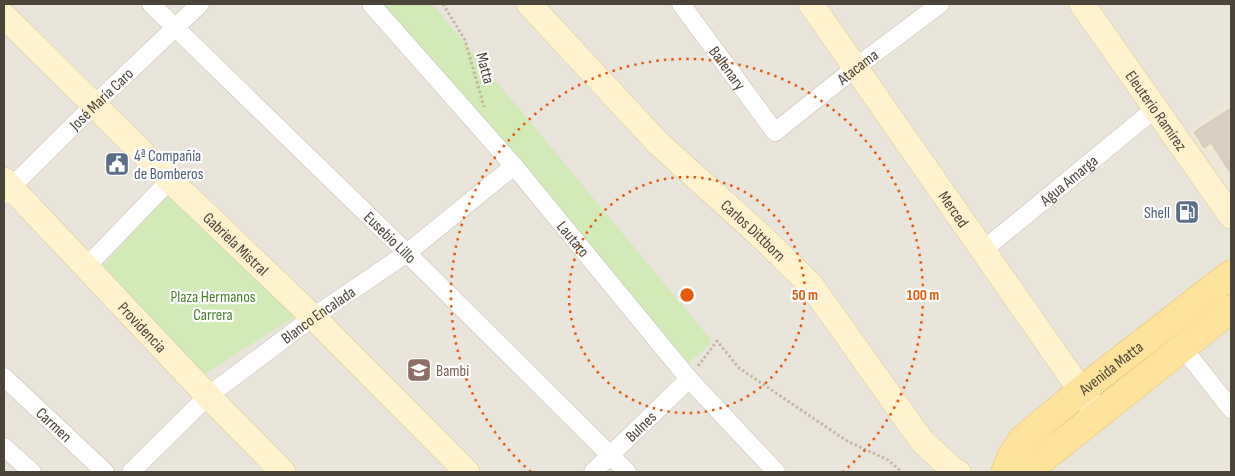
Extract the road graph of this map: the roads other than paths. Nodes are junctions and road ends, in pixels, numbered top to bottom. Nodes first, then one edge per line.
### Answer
1 (151, 4) edge
2 (200, 4) edge
3 (371, 4) edge
4 (529, 4) edge
5 (680, 4) edge
6 (811, 4) edge
7 (940, 4) edge
8 (1082, 4) edge
9 (4, 16) edge
10 (175, 28) junction
11 (855, 68) junction
12 (94, 104) junction
13 (1156, 108) junction
14 (775, 132) joint
15 (514, 166) junction
16 (170, 180) junction
17 (6, 187) edge
18 (1231, 216) edge
19 (982, 251) junction
20 (407, 253) junction
21 (87, 266) junction
22 (1231, 274) edge
23 (1231, 309) edge
24 (313, 317) junction
25 (1183, 348) junction
26 (4, 377) edge
27 (689, 379) junction
28 (1082, 390) junction
29 (208, 396) junction
30 (1231, 409) edge
31 (1098, 414) junction
32 (4, 447) edge
33 (610, 456) junction
34 (32, 472) edge
35 (105, 472) edge
36 (130, 472) edge
37 (283, 472) edge
38 (467, 472) edge
39 (593, 472) edge
40 (627, 472) edge
41 (776, 472) edge
42 (958, 472) edge
43 (1005, 472) edge
44 (1026, 472) edge

1 - 10 street, Eusebio Lillo
2 - 10 street, José María Caro
3 - 15 street, Lautaro
4 - 42 main road, Carlos Dittborn
5 - 14 street, Ballenary
6 - 11 main road, Merced
7 - 11 street, Atacama
8 - 13 main road, Eleuterio Ramírez
9 - 12 main road, Gabriela Mistral
10 - 12 street, José María Caro
10 - 20 street, Eusebio Lillo
11 - 14 street, Atacama
11 - 19 main road, Merced
12 - 16 main road, Gabriela Mistral
12 - 17 street, José María Caro
13 - 18 main road, Eleuterio Ramírez
13 - 19 street, Agua Amarga
15 - 20 street, Blanco Encalada
15 - 27 street, Lautaro
16 - 21 street
16 - 24 main road, Gabriela Mistral
17 - 21 main road, Providencia
19 - 28 main road, Merced
20 - 24 street, Blanco Encalada
20 - 33 street, Eusebio Lillo
21 - 29 main road, Providencia
22 - 28 main road, Avenida Matta
23 - 25 main road, Avenida Matta
24 - 29 street, Blanco Encalada
24 - 38 main road, Gabriela Mistral
25 - 30 street
25 - 31 main road, Avenida Matta
26 - 35 street, Carmen
27 - 33 street, Bulnes
27 - 41 street, Lautaro
28 - 31 main road, Merced
28 - 43 main road, Avenida Matta
29 - 36 street, Blanco Encalada
29 - 37 main road, Providencia
31 - 44 main road, Avenida Matta
32 - 34 street
33 - 39 street, Bulnes
33 - 40 street, Eusebio Lillo

